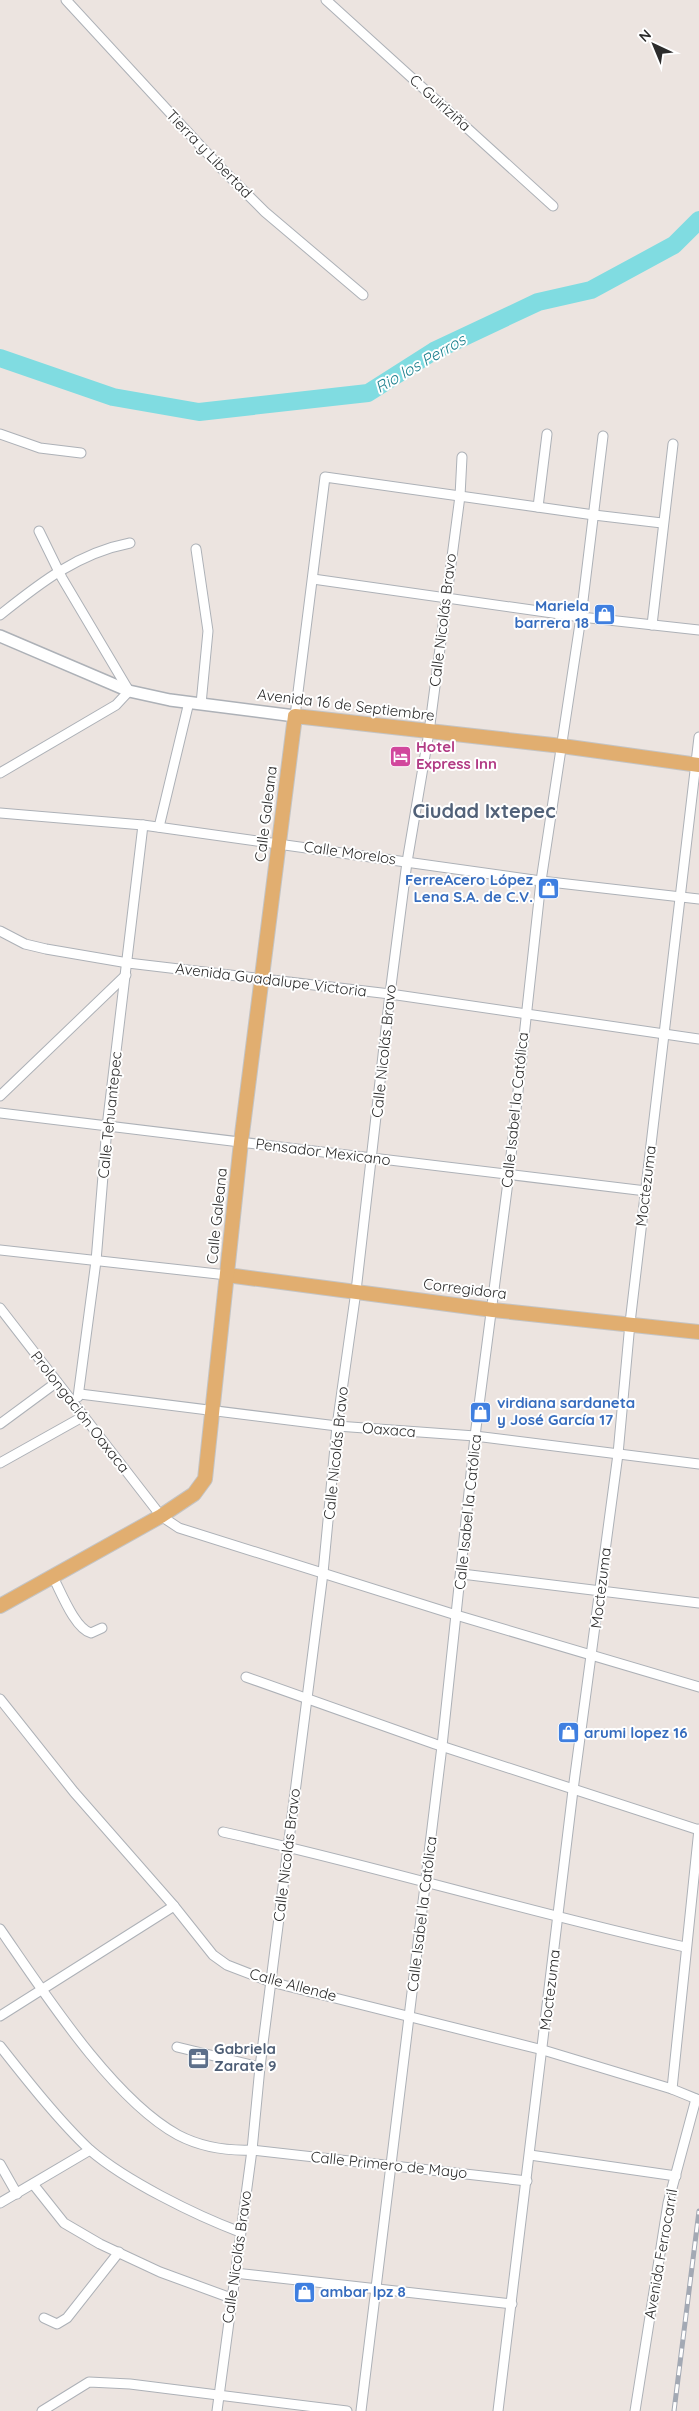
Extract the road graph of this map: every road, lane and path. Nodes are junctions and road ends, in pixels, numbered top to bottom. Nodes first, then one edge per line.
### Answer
1 (66, 0) edge
2 (326, 0) edge
3 (552, 206) dead end
4 (363, 295) dead end
5 (0, 434) edge
6 (547, 434) dead end
7 (603, 436) dead end
8 (673, 444) dead end
9 (81, 453) dead end
10 (462, 457) dead end
11 (460, 496) junction
12 (538, 507) junction
13 (594, 515) junction
14 (662, 522) junction
15 (39, 531) dead end
16 (130, 543) dead end
17 (196, 549) dead end
18 (58, 571) junction
19 (313, 579) junction
20 (445, 599) junction
21 (0, 616) edge
22 (581, 618) junction
23 (652, 625) junction
24 (699, 630) edge
25 (0, 636) edge
26 (129, 691) junction
27 (195, 703) junction
28 (295, 716) junction
29 (429, 732) junction
30 (699, 737) edge
31 (562, 746) junction
32 (697, 765) edge
33 (0, 773) edge
34 (0, 813) edge
35 (143, 825) junction
36 (160, 827) junction
37 (278, 843) junction
38 (407, 862) junction
39 (541, 881) junction
40 (679, 896) junction
41 (699, 899) edge
42 (0, 931) edge
43 (128, 963) junction
44 (126, 975) junction
45 (263, 978) junction
46 (390, 994) junction
47 (525, 1014) junction
48 (664, 1034) junction
49 (699, 1039) edge
50 (0, 1096) edge
51 (0, 1113) edge
52 (107, 1127) junction
53 (241, 1142) junction
54 (372, 1158) junction
55 (509, 1174) junction
56 (646, 1191) junction
57 (0, 1250) edge
58 (96, 1261) junction
59 (227, 1275) junction
60 (356, 1291) junction
61 (0, 1308) edge
62 (493, 1310) junction
63 (630, 1323) junction
64 (699, 1332) edge
65 (57, 1382) junction
66 (80, 1394) junction
67 (74, 1404) junction
68 (211, 1410) junction
69 (84, 1416) junction
70 (0, 1424) edge
71 (337, 1426) junction
72 (475, 1436) junction
73 (618, 1454) junction
74 (0, 1463) edge
75 (699, 1464) edge
76 (161, 1516) junction
77 (323, 1573) junction
78 (462, 1574) junction
79 (53, 1577) junction
80 (600, 1590) junction
81 (699, 1603) edge
82 (0, 1606) edge
83 (456, 1615) junction
84 (102, 1628) dead end
85 (593, 1655) junction
86 (246, 1676) dead end
87 (699, 1687) edge
88 (306, 1698) junction
89 (0, 1699) edge
90 (442, 1746) junction
91 (573, 1790) junction
92 (699, 1830) edge
93 (223, 1832) dead end
94 (289, 1846) junction
95 (425, 1883) junction
96 (174, 1906) junction
97 (559, 1917) junction
98 (0, 1929) edge
99 (685, 1947) junction
100 (271, 1982) junction
101 (44, 1990) junction
102 (0, 2016) edge
103 (410, 2017) junction
104 (0, 2046) edge
105 (177, 2047) dead end
106 (543, 2050) junction
107 (260, 2067) junction
108 (672, 2089) junction
109 (697, 2100) edge
110 (90, 2150) junction
111 (252, 2150) junction
112 (530, 2155) junction
113 (0, 2164) edge
114 (392, 2165) junction
115 (676, 2176) junction
116 (527, 2181) junction
117 (34, 2184) junction
118 (17, 2194) junction
119 (0, 2203) edge
120 (240, 2232) junction
121 (120, 2252) junction
122 (235, 2273) junction
123 (376, 2289) junction
124 (231, 2298) junction
125 (512, 2304) junction
126 (44, 2318) dead end
127 (219, 2395) junction
128 (42, 2411) edge
129 (217, 2411) edge
130 (347, 2411) edge
131 (361, 2411) edge
132 (498, 2411) edge
133 (635, 2411) edge

1 - 4 street, Tierra y Libertad
2 - 3 street, C. Guiriziña
5 - 9 street
6 - 12 street
7 - 13 street, Calle Isabel la Católica
8 - 14 street
10 - 11 street, Calle Nicolás Bravo
11 - 12 street
11 - 19 street
11 - 20 street, Calle Nicolás Bravo
12 - 13 street
13 - 14 street
13 - 22 street, Calle Isabel la Católica
14 - 23 street
15 - 18 street
16 - 18 street
17 - 27 street
18 - 21 street
18 - 26 street
19 - 20 street
19 - 28 street
20 - 22 street
20 - 29 street, Calle Nicolás Bravo
22 - 23 street
22 - 31 street, Calle Isabel la Católica
23 - 24 street
25 - 26 street, Avenida 16 de Septiembre
26 - 27 street, Avenida 16 de Septiembre
26 - 33 street
27 - 28 street, Avenida 16 de Septiembre
27 - 36 street
28 - 29 main road, Avenida 16 de Septiembre
28 - 37 main road, Calle Galeana
29 - 31 main road, Avenida 16 de Septiembre
29 - 38 street, Calle Nicolás Bravo
30 - 32 street, Moctezuma
31 - 32 main road, Avenida 16 de Septiembre
31 - 39 street, Calle Isabel la Católica
32 - 40 street, Moctezuma
34 - 35 street, Calle Morelos
35 - 36 street, Calle Morelos
35 - 43 street, Calle Tehuantepec
36 - 37 street, Calle Morelos
37 - 38 street, Calle Morelos
37 - 45 main road, Calle Galeana
38 - 39 street, Calle Morelos
38 - 46 street, Calle Nicolás Bravo
39 - 40 street, Calle Morelos
39 - 47 street, Calle Isabel la Católica
40 - 41 street, Calle Morelos
40 - 48 street, Moctezuma
42 - 43 street, Avenida Guadalupe Victoria
43 - 44 street, Calle Tehuantepec
43 - 45 street, Avenida Guadalupe Victoria
44 - 50 street
44 - 52 street, Calle Tehuantepec
45 - 46 street, Avenida Guadalupe Victoria
45 - 53 main road, Calle Galeana
46 - 47 street, Avenida Guadalupe Victoria
46 - 54 street, Calle Nicolás Bravo
47 - 48 street, Avenida Guadalupe Victoria
47 - 55 street, Calle Isabel la Católica
48 - 49 street, Avenida Guadalupe Victoria
48 - 56 street, Moctezuma
51 - 52 street, Pensador Mexicano
52 - 53 street, Pensador Mexicano
52 - 58 street, Calle Tehuantepec
53 - 54 street, Pensador Mexicano
53 - 59 main road, Calle Galeana
54 - 55 street, Pensador Mexicano
54 - 60 street, Calle Nicolás Bravo
55 - 56 street, Pensador Mexicano
55 - 62 street, Calle Isabel la Católica
56 - 63 street, Moctezuma
57 - 58 street
58 - 59 street
58 - 66 street, Calle Tehuantepec
59 - 60 main road, Corregidora
59 - 68 main road, Calle Galeana
60 - 62 main road, Corregidora
60 - 71 street, Calle Nicolás Bravo
61 - 65 street, Prolongación Oaxaca
62 - 63 main road, Corregidora
62 - 72 street, Calle Isabel la Católica
63 - 64 main road, Corregidora
63 - 73 street, Moctezuma
65 - 67 street, Prolongación Oaxaca
65 - 70 street
66 - 67 street, Calle Tehuantepec
66 - 68 street, Oaxaca
67 - 69 street, Prolongación Oaxaca
68 - 71 street, Oaxaca
68 - 76 main road, Calle Galeana
69 - 74 street
69 - 76 street, Prolongación Oaxaca
71 - 72 street, Oaxaca
71 - 77 street, Calle Nicolás Bravo
72 - 73 street, Oaxaca
72 - 78 street, Calle Isabel la Católica
73 - 75 street, Oaxaca
73 - 80 street, Moctezuma
76 - 77 street
76 - 79 main road, Calle Galeana
77 - 83 street
77 - 88 street, Calle Nicolás Bravo
78 - 80 street
78 - 83 street, Calle Isabel la Católica
79 - 82 main road, Calle Galeana
79 - 84 street
80 - 81 street
80 - 85 street, Moctezuma
83 - 85 street
83 - 90 street, Calle Isabel la Católica
85 - 87 street
85 - 91 street, Moctezuma
86 - 88 street
88 - 90 street
88 - 94 street, Calle Nicolás Bravo
89 - 96 street, Calle Allende
90 - 91 street
90 - 95 street, Calle Isabel la Católica
91 - 92 street
91 - 97 street, Moctezuma
92 - 99 street
93 - 94 street
94 - 95 street
94 - 100 street, Calle Nicolás Bravo
95 - 97 street
95 - 103 street, Calle Isabel la Católica
96 - 100 street, Calle Allende
96 - 101 street
97 - 99 street
97 - 106 street, Moctezuma
98 - 101 street, Calle Primero de Mayo
99 - 108 street
100 - 103 street, Calle Allende
100 - 107 street, Calle Nicolás Bravo
101 - 102 street
101 - 111 street, Calle Primero de Mayo
103 - 106 street, Calle Allende
103 - 114 street, Calle Isabel la Católica
104 - 110 street
105 - 107 street
106 - 108 street, Calle Allende
106 - 112 street, Moctezuma
107 - 111 street, Calle Nicolás Bravo
108 - 109 street, Calle Allende
109 - 115 street, Avenida Ferrocarril
110 - 117 street
110 - 120 street
111 - 114 street, Calle Primero de Mayo
111 - 120 street, Calle Nicolás Bravo
112 - 115 street
112 - 116 street, Moctezuma
113 - 118 street
114 - 116 street, Calle Primero de Mayo
114 - 123 street, Calle Isabel la Católica
115 - 133 street, Avenida Ferrocarril
116 - 125 street, Moctezuma
117 - 118 street
117 - 121 street
118 - 119 street
120 - 122 street, Calle Nicolás Bravo
121 - 124 street
121 - 126 street
122 - 123 street
122 - 124 street, Calle Nicolás Bravo
123 - 125 street
123 - 131 street, Calle Isabel la Católica
124 - 127 street, Calle Nicolás Bravo
125 - 132 street, Moctezuma
127 - 128 street
127 - 129 street, Calle Nicolás Bravo
127 - 130 street

